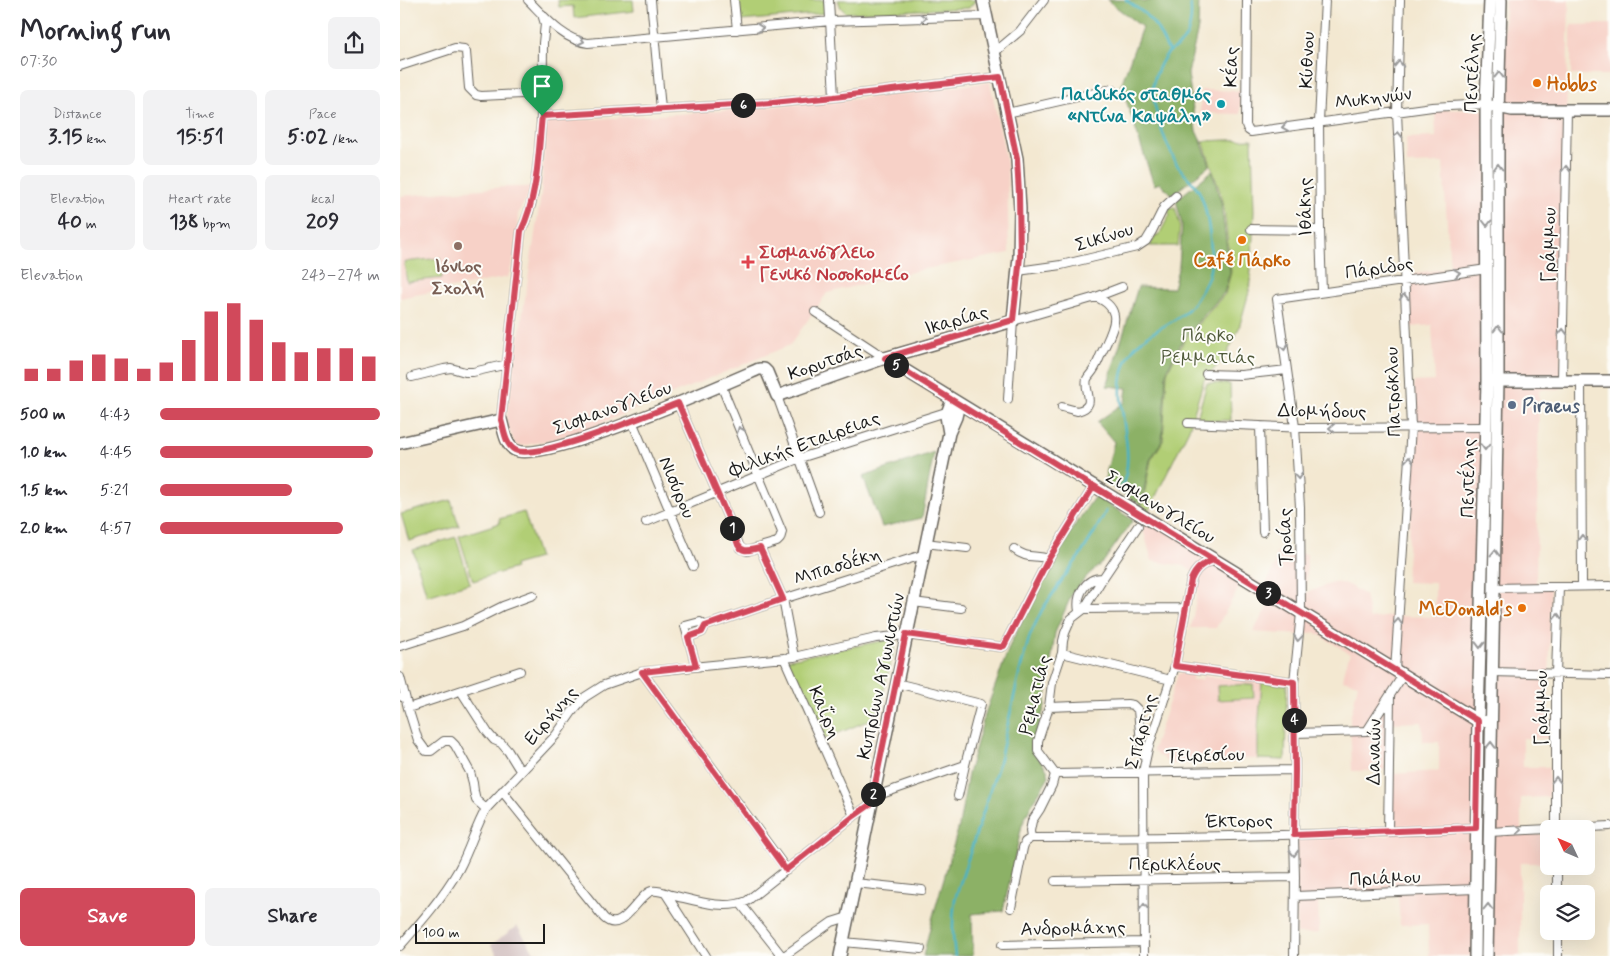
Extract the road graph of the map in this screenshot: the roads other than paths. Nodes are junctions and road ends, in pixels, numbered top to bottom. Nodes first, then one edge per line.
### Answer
1 (528, 0) edge
2 (651, 0) edge
3 (734, 0) edge
4 (829, 0) edge
5 (983, 0) edge
6 (1044, 0) edge
7 (1247, 0) edge
8 (1324, 0) edge
9 (1400, 0) edge
10 (1490, 0) edge
11 (1501, 0) edge
12 (542, 14) junction
13 (987, 16) junction
14 (831, 21) junction
15 (737, 30) junction
16 (654, 37) junction
17 (994, 52) junction
18 (400, 66) edge
19 (1000, 77) junction
20 (1112, 89) dead end
21 (542, 92) junction
22 (834, 97) junction
23 (1486, 104) junction
24 (1498, 108) junction
25 (661, 109) junction
26 (1567, 110) junction
27 (1610, 110) edge
28 (1397, 112) junction
29 (1006, 113) junction
30 (542, 116) junction
31 (1319, 122) junction
32 (1251, 132) joint
33 (1176, 196) dead end
34 (1250, 229) dead end
35 (1320, 230) junction
36 (1487, 269) junction
37 (1018, 271) junction
38 (1404, 280) junction
39 (1122, 287) dead end
40 (1322, 292) junction
41 (1096, 297) junction
42 (1277, 299) joint
43 (815, 312) dead end
44 (1013, 320) junction
45 (885, 358) junction
46 (508, 364) junction
47 (1287, 370) junction
48 (1206, 374) dead end
49 (412, 378) dead end
50 (1494, 380) junction
51 (1562, 380) junction
52 (1581, 381) junction
53 (1610, 381) edge
54 (721, 385) junction
55 (777, 396) junction
56 (1008, 399) dead end
57 (956, 402) junction
58 (678, 403) junction
59 (1062, 407) dead end
60 (946, 412) junction
61 (977, 415) junction
62 (501, 420) junction
63 (632, 421) junction
64 (1188, 424) dead end
65 (1260, 426) junction
66 (1295, 427) junction
67 (1411, 427) junction
68 (1486, 427) junction
69 (950, 429) junction
70 (400, 443) edge
71 (800, 458) junction
72 (758, 475) junction
73 (1094, 486) junction
74 (716, 492) junction
75 (671, 512) junction
76 (819, 512) dead end
77 (646, 522) dead end
78 (1142, 522) junction
79 (1263, 532) dead end
80 (925, 543) junction
81 (760, 548) junction
82 (967, 548) dead end
83 (1014, 549) dead end
84 (922, 555) junction
85 (1049, 559) junction
86 (1214, 560) junction
87 (693, 566) dead end
88 (1582, 586) junction
89 (1610, 586) edge
90 (1559, 587) junction
91 (1494, 588) junction
92 (533, 596) dead end
93 (783, 599) junction
94 (913, 602) junction
95 (962, 608) dead end
96 (1186, 608) junction
97 (1081, 610) junction
98 (1300, 613) junction
99 (705, 626) junction
100 (906, 634) junction
101 (688, 637) junction
102 (400, 646) edge
103 (1062, 653) junction
104 (794, 657) junction
105 (784, 658) junction
106 (696, 666) junction
107 (1175, 666) junction
108 (520, 671) dead end
109 (642, 672) junction
110 (1492, 672) junction
111 (1399, 673) junction
112 (1556, 674) junction
113 (1610, 675) edge
114 (400, 678) edge
115 (1171, 680) junction
116 (1294, 682) junction
117 (896, 683) junction
118 (461, 691) junction
119 (1390, 694) junction
120 (402, 697) edge
121 (1048, 707) junction
122 (408, 708) junction
123 (1478, 721) junction
124 (1491, 722) junction
125 (1294, 733) junction
126 (1145, 760) junction
127 (965, 765) junction
128 (1295, 770) junction
129 (521, 772) junction
130 (1143, 772) junction
131 (1055, 774) junction
132 (502, 791) junction
133 (958, 796) dead end
134 (872, 801) junction
135 (486, 809) junction
136 (854, 816) junction
137 (1556, 820) edge
138 (1610, 826) edge
139 (1595, 827) edge
140 (1476, 828) junction
141 (1540, 829) edge
142 (1388, 832) junction
143 (1489, 832) junction
144 (1294, 835) junction
145 (1032, 838) junction
146 (1143, 838) junction
147 (786, 870) junction
148 (1295, 877) junction
149 (1144, 879) junction
150 (1055, 881) dead end
151 (855, 883) junction
152 (1476, 889) junction
153 (922, 890) dead end
154 (666, 894) junction
155 (1295, 896) junction
156 (741, 904) junction
157 (1011, 908) dead end
158 (848, 916) junction
159 (1558, 940) edge
160 (842, 942) junction
161 (1144, 942) junction
162 (1002, 945) dead end
163 (400, 946) edge
164 (921, 949) dead end
165 (706, 956) edge
166 (783, 956) edge
167 (840, 956) edge
168 (1144, 956) edge
169 (1294, 956) edge
170 (1475, 956) edge
171 (1487, 956) edge
172 (1558, 956) edge

1 - 12 street
2 - 16 street
3 - 15 street
4 - 14 street
5 - 13 street
6 - 17 street
7 - 32 street, Κέας
8 - 31 street, Κύθνου
28 -> 9 street, Πατρόκλου
10 - 23 street, Πεντέλης
24 -> 11 street, Πεντέλης
12 -> 16 street
12 - 21 street
14 -> 13 street
13 - 17 street
15 -> 14 street
14 - 22 street
15 - 16 street
16 - 25 street
17 - 19 street
18 - 21 street
19 - 22 street
19 - 29 street
20 - 29 street
21 - 30 street
22 - 25 street
23 - 24 street, Μυκηνών
23 - 28 street, Μυκηνών
23 -> 36 street, Πεντέλης
24 - 26 street, Μυκηνών
50 -> 24 street, Πεντέλης
25 - 30 street
26 - 27 street, Μυκηνών
51 -> 26 street, Γράμμου
28 - 31 street, Μυκηνών
38 -> 28 street, Πατρόκλου
29 - 37 street
30 - 46 street
31 -> 32 street, Μυκηνών
31 - 35 street, Ιθάκης
33 - 37 street, Σικίνου
34 - 35 street
35 - 40 street, Ιθάκης
38 -> 36 street, Πάριδος
36 - 50 street, Πεντέλης
37 - 44 street
38 - 40 street, Πάριδος
67 -> 38 street, Πατρόκλου
39 - 41 street, Ικαρίας
40 - 42 street, Πάριδος
41 - 44 street, Ικαρίας
41 - 59 street
42 -> 47 street, Τροίας
43 - 45 street, Σισμανογλείου
44 - 45 street, Ικαρίας
44 - 56 street
45 - 55 street, Κορυτσάς
45 - 57 street, Σισμανογλείου
46 - 49 street
46 - 62 street
47 - 48 street
47 - 66 street, Τροίας
50 - 51 street
50 - 68 street, Πεντέλης
91 -> 50 street, Πεντέλης
51 - 52 street
52 - 53 street
88 -> 52 street
54 - 55 street, Σισμανογλείου
54 - 58 street, Σισμανογλείου
72 -> 54 street
55 - 71 street
57 - 60 street
57 - 61 street, Σισμανογλείου
57 - 69 street, Κυπρίων Αγωνιστών
58 - 63 street, Σισμανογλείου
58 - 74 street
60 - 69 street, Κυπρίων Αγωνιστών
60 - 71 street, Φιλικής Εταιρειας
61 - 69 street
61 - 73 street, Σισμανογλείου
62 - 63 street, Σισμανογλείου
62 - 70 street
63 - 75 street, Νισύρου
64 - 65 street, Διομήδους
65 - 66 street, Διομήδους
65 - 79 street
67 -> 66 street, Διομήδους
66 -> 98 street, Τροίας
67 - 68 street, Διομήδους
111 -> 67 street, Πατρόκλου
68 -> 123 street, Πεντέλης
69 - 80 street, Κυπρίων Αγωνιστών
71 - 72 street, Φιλικής Εταιρειας
71 - 76 street
72 - 74 street, Φιλικής Εταιρειας
72 - 81 street
73 - 78 street, Σισμανογλείου
73 - 85 street
74 - 75 street, Φιλικής Εταιρειας
74 - 81 street
75 - 77 street, Φιλικής Εταιρειας
75 - 87 street, Νισύρου
78 - 86 street, Σισμανογλείου
78 - 97 street, Ρεματιάς
80 - 82 street
80 - 84 street, Κυπρίων Αγωνιστών
81 - 93 street
83 - 85 street
84 - 93 street, Μπασδέκη
84 - 94 street, Κυπρίων Αγωνιστών
85 - 100 street, Ειρήνης
86 - 96 street, Σπάρτης
86 - 98 street, Σισμανογλείου
88 - 89 street
88 - 90 street
90 - 91 street
112 -> 90 street, Γράμμου
91 - 110 street, Πεντέλης
92 - 102 street
93 - 99 street, Μπασδέκη
93 - 104 street
94 - 95 street
94 - 100 street, Κυπρίων Αγωνιστών
96 - 97 street
96 - 107 street, Σπάρτης
97 - 103 street, Ρεματιάς
98 - 111 street, Σισμανογλείου
98 -> 116 street, Τροίας
99 - 101 street, Μπασδέκη
99 - 101 street, Μπασδέκη
100 - 104 street, Ειρήνης
100 - 117 street, Κυπρίων Αγωνιστών
101 - 106 street
103 - 115 street
103 - 121 street, Ρεματιάς
104 - 105 street, Ειρήνης
105 - 106 street, Ειρήνης
105 - 136 street, Καΐρη
106 - 109 street, Ειρήνης
107 - 115 street, Σπάρτης
107 - 116 street
108 - 118 street
109 - 129 street, Ειρήνης
109 - 147 street
110 - 112 street
110 - 124 street, Πεντέλης
111 - 119 street, Δαναών
111 - 123 street, Σισμανογλείου
112 - 113 street
137 -> 112 street, Γράμμου
114 - 120 street
115 - 126 street, Σπάρτης
116 - 125 street, Τροίας
117 - 127 street
117 - 134 street, Κυπρίων Αγωνιστών
118 - 122 street
118 - 129 street
119 - 125 street
119 - 142 street, Δαναών
120 - 122 street
121 - 126 street
121 - 131 street, Ρεματιάς
122 - 135 street
123 - 124 street, Σισμανογλείου
123 - 140 street, Πεντέλης
143 -> 124 street, Πεντέλης
125 - 128 street, Τροίας
126 - 130 street, Σπάρτης
127 - 133 street
127 - 134 street
128 - 130 street, Τειρεσίου
128 - 144 street, Τροίας
129 - 132 street, Ειρήνης
130 - 131 street, Τειρεσίου
130 - 146 street, Σπάρτης
131 - 145 street
132 - 135 street, Ειρήνης
132 - 154 street
134 - 136 street
134 - 151 street, Κυπρίων Αγωνιστών
135 - 163 street, Ειρήνης
136 - 147 street
138 - 139 street
140 - 142 street, Έκτορος
140 - 152 street, Πεντέλης
143 -> 141 street
142 - 144 street, Έκτορος
171 -> 143 street, Πεντέλης
144 - 146 street, Έκτορος
144 -> 148 street, Τροίας
145 - 146 street, Έκτορος
145 - 157 street
146 - 149 street, Σπάρτης
147 - 156 street
148 - 149 street, Περικλέους
148 - 155 street, Τροίας
149 - 150 street, Περικλέους
161 -> 149 street, Σπάρτης
151 - 153 street
151 - 158 street, Κυπρίων Αγωνιστών
152 - 155 street, Πριάμου
152 - 170 street, Πεντέλης
154 - 156 street
154 - 165 street
155 - 169 street, Τροίας
156 - 166 street
158 - 160 street, Κυπρίων Αγωνιστών
158 - 166 street
159 - 172 street
160 - 164 street
160 - 167 street, Κυπρίων Αγωνιστών
161 - 162 street, Ανδρομάχης
161 - 168 street, Σπάρτης

